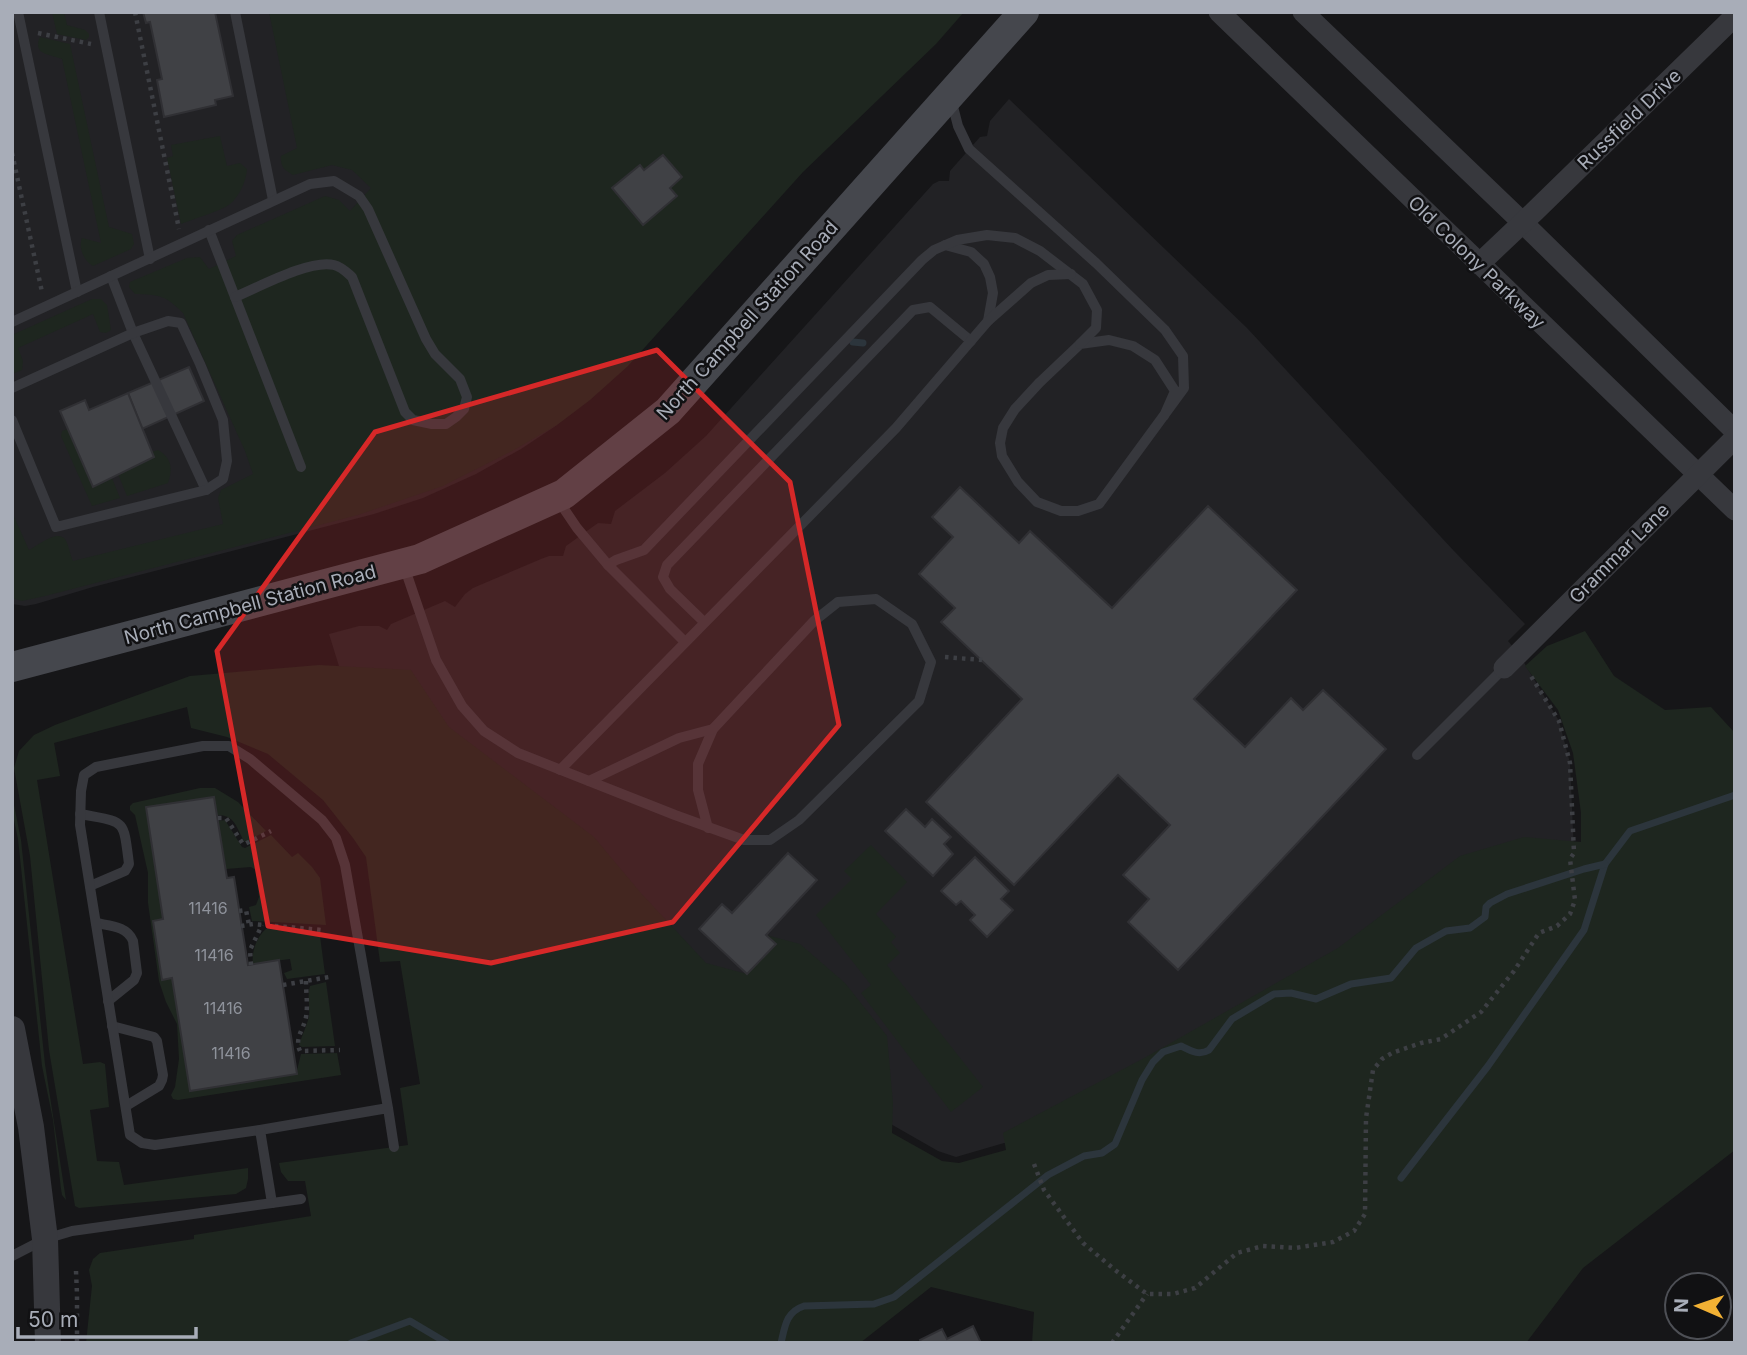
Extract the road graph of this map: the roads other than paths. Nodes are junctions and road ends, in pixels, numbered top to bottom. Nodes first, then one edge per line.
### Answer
1 (18, 12) edge
2 (99, 12) edge
3 (235, 12) edge
4 (1024, 12) edge
5 (1219, 12) edge
6 (1303, 12) edge
7 (1735, 16) edge
8 (950, 96) junction
9 (273, 200) junction
10 (1523, 223) junction
11 (209, 230) junction
12 (946, 245) junction
13 (150, 259) junction
14 (1479, 264) junction
15 (1071, 274) junction
16 (111, 276) junction
17 (77, 292) junction
18 (235, 297) junction
19 (13, 320) edge
20 (988, 321) junction
21 (133, 333) junction
22 (971, 341) junction
23 (1080, 345) junction
24 (12, 388) edge
25 (1164, 416) junction
26 (12, 420) edge
27 (1735, 431) edge
28 (1735, 438) edge
29 (301, 467) dead end
30 (1698, 474) junction
31 (206, 490) junction
32 (556, 497) junction
33 (1735, 510) edge
34 (404, 564) junction
35 (608, 565) junction
36 (704, 622) junction
37 (685, 642) junction
38 (12, 667) edge
39 (1515, 667) joint
40 (713, 729) junction
41 (1417, 755) dead end
42 (560, 770) junction
43 (589, 781) junction
44 (80, 814) junction
45 (708, 828) junction
46 (90, 886) junction
47 (96, 923) junction
48 (108, 1001) junction
49 (112, 1026) junction
50 (12, 1029) edge
51 (126, 1106) junction
52 (388, 1108) junction
53 (260, 1130) junction
54 (394, 1147) dead end
55 (301, 1199) dead end
56 (272, 1203) junction
57 (45, 1239) junction
58 (12, 1256) edge
59 (48, 1343) edge

1 - 17 lane
2 - 13 lane
3 - 9 lane
4 - 8 main road, North Campbell Station Road
5 - 14 street, Old Colony Parkway
6 - 10 street
7 - 10 street, Russfield Drive
8 - 25 lane
8 - 32 main road, North Campbell Station Road
9 - 11 lane
9 - 18 lane
10 - 14 street, Russfield Drive
10 - 27 street
11 - 13 lane
11 - 18 lane
12 - 15 lane
12 - 20 lane
12 - 35 lane
13 - 16 lane
14 - 30 street, Old Colony Parkway
15 - 20 lane
15 - 23 lane
16 - 17 lane
16 - 21 lane
17 - 19 lane
18 - 29 lane
20 - 22 lane
21 - 24 lane
21 - 31 lane
21 - 31 lane
22 - 36 lane
22 - 36 lane
23 - 25 lane
23 - 25 lane
26 - 31 lane
28 - 30 street, Grammar Lane
30 - 33 street, Old Colony Parkway
30 - 39 street, Grammar Lane
32 - 34 main road, North Campbell Station Road
32 - 35 lane
34 - 38 main road, North Campbell Station Road
34 - 42 lane
35 - 37 lane
36 - 37 lane
37 - 42 lane
39 - 41 lane
40 - 43 lane
40 - 45 lane
40 - 45 lane
42 - 43 lane
43 - 45 lane
44 - 46 lane
44 - 46 lane
44 - 52 lane
46 - 47 lane
47 - 48 lane
47 - 48 lane
48 - 49 lane
49 - 51 lane
49 - 51 lane
50 - 57 street
51 - 53 lane
52 - 53 lane
52 - 54 lane
53 - 56 lane
55 - 56 lane
56 - 57 lane
57 - 58 lane
57 - 59 street

